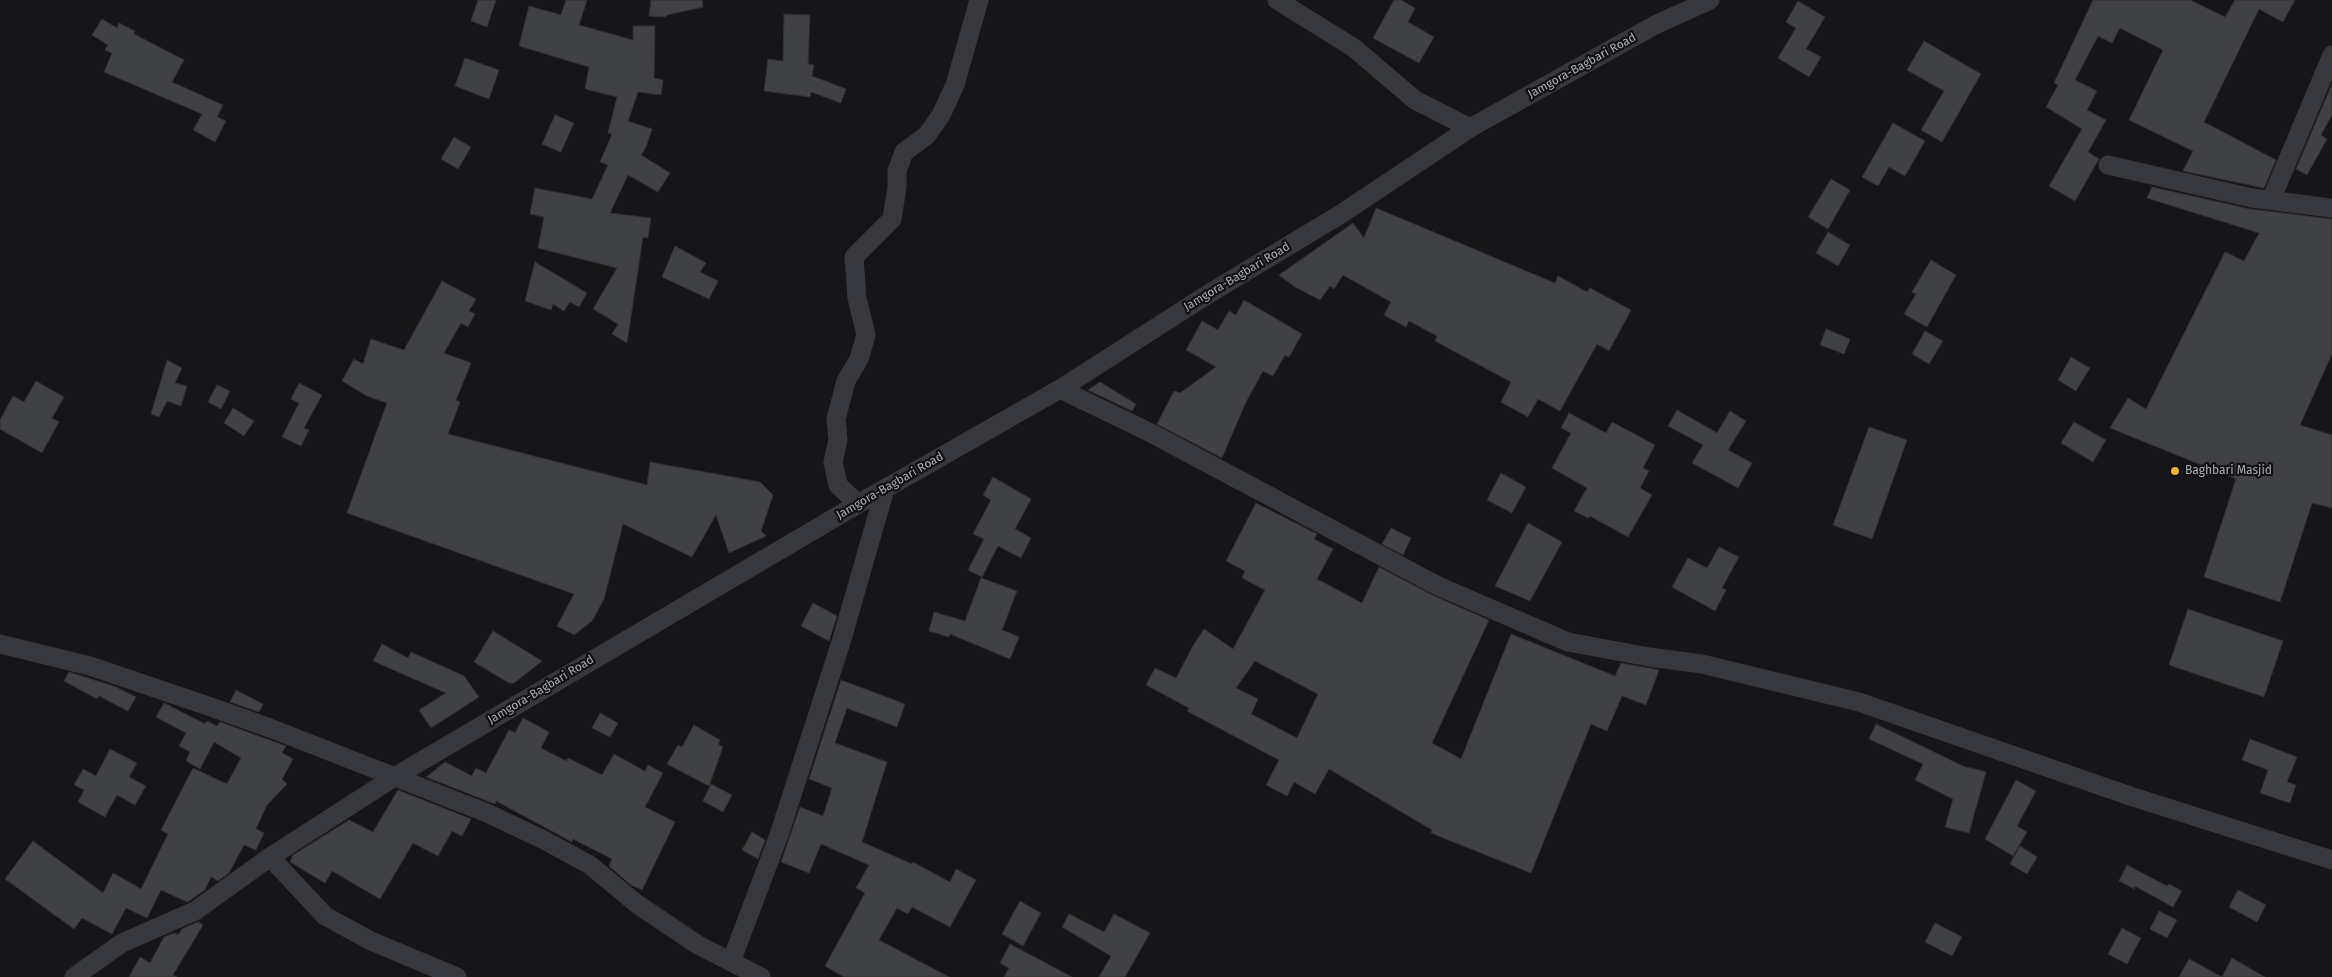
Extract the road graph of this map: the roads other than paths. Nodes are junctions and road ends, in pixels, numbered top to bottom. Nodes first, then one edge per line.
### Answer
1 (979, 0) edge
2 (1277, 0) edge
3 (1710, 0) edge
4 (2332, 55) edge
5 (1470, 128) junction
6 (2108, 165) dead end
7 (2271, 200) junction
8 (2332, 208) edge
9 (1060, 389) junction
10 (885, 489) junction
11 (858, 504) junction
12 (0, 644) edge
13 (396, 776) junction
14 (270, 857) junction
15 (2332, 860) edge
16 (731, 962) junction
17 (74, 977) edge
18 (457, 977) edge
19 (761, 977) edge

1 - 11 street
2 - 5 street
3 - 5 street, Jamgora-Bagbari Road
4 - 7 street
5 - 9 street, Jamgora-Bagbari Road
6 - 7 street
7 - 8 street
9 - 10 street, Jamgora-Bagbari Road
9 - 15 street
10 - 11 street, Jamgora-Bagbari Road
10 - 16 street
11 - 13 street, Jamgora-Bagbari Road
12 - 13 street
13 - 14 street, Jamgora-Bagbari Road
13 - 16 street
14 - 17 street, Jamgora-Bagbari Road
14 - 18 street
16 - 19 street

